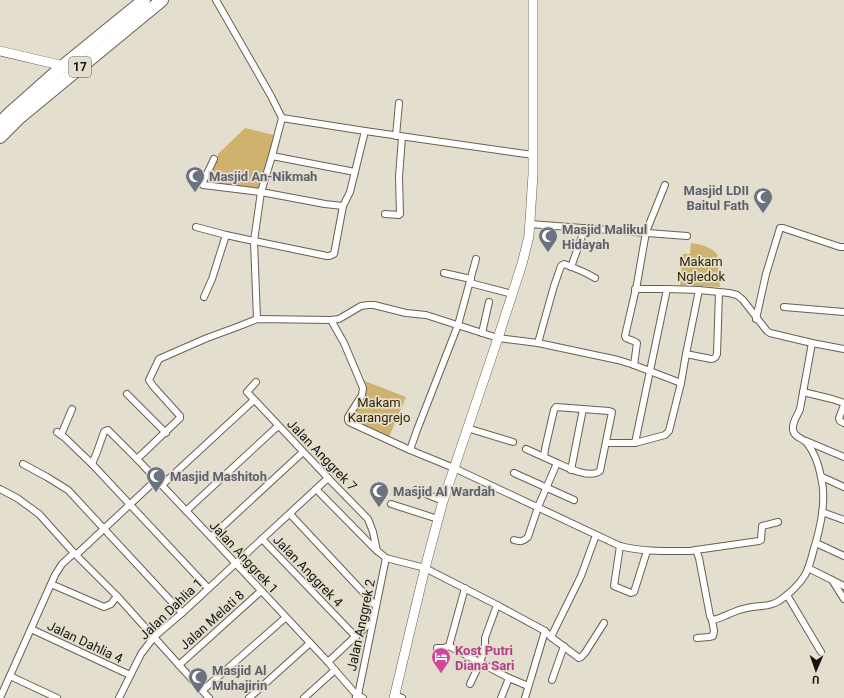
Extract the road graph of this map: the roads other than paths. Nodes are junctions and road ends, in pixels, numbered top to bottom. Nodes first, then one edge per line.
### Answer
1 (144, 0) edge
2 (162, 0) edge
3 (216, 0) edge
4 (533, 0) edge
5 (0, 51) edge
6 (63, 66) junction
7 (77, 70) junction
8 (399, 103) dead end
9 (282, 118) junction
10 (0, 123) edge
11 (365, 131) junction
12 (399, 136) junction
13 (0, 137) edge
14 (533, 155) junction
15 (272, 156) junction
16 (214, 158) dead end
17 (355, 172) junction
18 (665, 185) dead end
19 (261, 192) junction
20 (344, 206) junction
21 (385, 214) dead end
22 (530, 224) junction
23 (196, 227) dead end
24 (585, 228) junction
25 (646, 232) junction
26 (226, 235) junction
27 (687, 236) dead end
28 (254, 241) junction
29 (844, 247) edge
30 (476, 259) dead end
31 (571, 267) junction
32 (444, 273) dead end
33 (595, 278) dead end
34 (470, 281) junction
35 (635, 289) junction
36 (667, 289) junction
37 (699, 290) junction
38 (720, 292) junction
39 (512, 294) junction
40 (204, 297) dead end
41 (490, 302) dead end
42 (784, 307) dead end
43 (844, 312) edge
44 (257, 319) junction
45 (756, 319) junction
46 (331, 320) junction
47 (458, 325) junction
48 (482, 333) junction
49 (498, 338) junction
50 (538, 343) junction
51 (812, 344) junction
52 (844, 349) edge
53 (686, 354) junction
54 (634, 365) junction
55 (650, 372) junction
56 (256, 382) dead end
57 (681, 382) junction
58 (803, 392) junction
59 (127, 394) dead end
60 (254, 400) junction
61 (844, 404) edge
62 (72, 409) dead end
63 (583, 409) junction
64 (844, 423) edge
65 (278, 426) junction
66 (467, 428) junction
67 (166, 433) junction
68 (806, 441) junction
69 (513, 442) dead end
70 (606, 442) junction
71 (635, 443) junction
72 (526, 449) dead end
73 (410, 450) junction
74 (303, 452) junction
75 (544, 457) junction
76 (844, 457) edge
77 (137, 460) junction
78 (557, 463) junction
79 (23, 464) dead end
80 (92, 464) junction
81 (454, 468) junction
82 (571, 470) junction
83 (514, 473) dead end
84 (822, 477) junction
85 (328, 478) junction
86 (156, 480) junction
87 (162, 486) junction
88 (844, 486) edge
89 (546, 488) junction
90 (0, 489) edge
91 (316, 489) junction
92 (416, 490) dead end
93 (574, 500) dead end
94 (443, 501) junction
95 (391, 504) dead end
96 (129, 505) junction
97 (538, 507) junction
98 (186, 511) junction
99 (822, 512) junction
100 (290, 514) junction
101 (438, 519) junction
102 (844, 520) edge
103 (778, 522) dead end
104 (104, 528) junction
105 (596, 535) junction
106 (211, 537) junction
107 (262, 539) junction
108 (514, 540) dead end
109 (816, 543) junction
110 (620, 546) junction
111 (696, 550) junction
112 (377, 551) junction
113 (647, 551) junction
114 (75, 554) junction
115 (844, 556) edge
116 (386, 558) junction
117 (235, 563) junction
118 (425, 568) junction
119 (808, 568) junction
120 (832, 580) junction
121 (51, 584) junction
122 (844, 586) edge
123 (208, 588) junction
124 (465, 588) junction
125 (261, 591) junction
126 (787, 595) junction
127 (117, 596) junction
128 (844, 599) edge
129 (497, 605) junction
130 (376, 606) junction
131 (182, 613) junction
132 (285, 618) junction
133 (374, 620) junction
134 (712, 620) junction
135 (604, 623) dead end
136 (31, 629) junction
137 (545, 631) junction
138 (356, 636) junction
139 (154, 637) junction
140 (551, 637) junction
141 (697, 638) dead end
142 (310, 644) junction
143 (449, 646) junction
144 (564, 646) junction
145 (437, 648) dead end
146 (820, 652) dead end
147 (328, 662) junction
148 (480, 663) junction
149 (179, 665) junction
150 (335, 670) junction
151 (130, 675) junction
152 (10, 676) junction
153 (509, 678) junction
154 (552, 680) dead end
155 (470, 684) dead end
156 (528, 686) junction
157 (203, 690) junction
158 (358, 697) edge
159 (397, 697) edge
160 (0, 698) edge
161 (57, 698) edge
162 (119, 698) edge
163 (209, 698) edge
164 (249, 698) edge
165 (304, 698) edge
166 (501, 698) edge
167 (525, 698) edge

1 - 6 highway, 17
2 - 7 highway, 17
3 - 9 street
4 - 14 street
5 - 6 street
6 - 7 street
6 - 10 highway, 17
7 - 13 highway, 17
8 - 12 street
9 - 11 street
9 - 15 street
11 - 12 street
11 - 17 street
12 - 14 street
12 - 21 street
14 - 22 street
15 - 17 street
15 - 19 street
16 - 19 street
17 - 20 street
18 - 25 street
19 - 20 street
19 - 28 street
20 - 28 street
22 - 24 street
22 - 39 street
23 - 26 street
24 - 25 street
24 - 31 street
25 - 27 street
25 - 35 street
26 - 28 street
26 - 40 street
28 - 44 street
29 - 45 street
30 - 34 street
31 - 33 street
31 - 50 street
32 - 34 street
34 - 39 street
34 - 47 street
35 - 36 street
35 - 54 street
36 - 37 street
36 - 55 street
37 - 38 street
37 - 53 street
38 - 45 street
38 - 53 street
39 - 49 street
41 - 48 street
42 - 43 street
44 - 46 street
44 - 67 street
45 - 51 street
46 - 47 street
46 - 73 street
47 - 48 street
47 - 73 street
48 - 49 street
49 - 50 street
49 - 66 street
50 - 54 street
51 - 52 street
51 - 58 street
53 - 57 street
54 - 55 street
55 - 57 street
55 - 71 street
56 - 60 street
57 - 71 street
58 - 61 street
58 - 68 street
59 - 67 street
60 - 65 street, Jalan Anggrek 7
60 - 87 street
61 - 64 street
62 - 80 street
63 - 70 street
63 - 75 street
63 - 82 street
65 - 74 street, Jalan Anggrek 7
65 - 98 street
66 - 69 street
66 - 81 street
67 - 77 street
68 - 76 street
68 - 84 street
70 - 71 street
70 - 82 street
72 - 75 street
73 - 81 street
74 - 85 street, Jalan Anggrek 7
74 - 106 street
75 - 78 street
77 - 80 street, Jalan Anggrek 1
77 - 86 street, Jalan Anggrek 1
78 - 82 street
78 - 89 street
79 - 104 street
80 - 96 street
81 - 94 street
81 - 97 street
83 - 89 street
84 - 88 street
84 - 99 street
85 - 91 street, Jalan Dahlia 1
85 - 112 street, Jalan Anggrek 7
86 - 87 street, Jalan Anggrek 1
86 - 96 street
87 - 98 street, Jalan Anggrek 1
89 - 93 street
89 - 97 street
90 - 114 street
91 - 100 street, Jalan Dahlia 1
91 - 112 street
92 - 94 street
94 - 101 street
95 - 101 street
96 - 104 street
96 - 123 street
97 - 105 street
97 - 108 street
98 - 106 street, Jalan Anggrek 1
99 - 102 street
99 - 109 street
100 - 107 street, Jalan Dahlia 1
100 - 130 street
101 - 118 street
103 - 111 street
104 - 114 street
104 - 131 street
105 - 110 street
105 - 140 street
106 - 117 street, Jalan Anggrek 1
107 - 117 street, Jalan Dahlia 1
107 - 138 street, Jalan Anggrek 4
109 - 115 street
109 - 119 street
110 - 113 street
110 - 113 street
111 - 113 street
111 - 134 street
112 - 116 street
114 - 121 street
114 - 127 street
116 - 118 street
116 - 130 street, Jalan Anggrek 2
117 - 123 street, Jalan Dahlia 1
117 - 125 street, Jalan Anggrek 1
118 - 124 street
118 - 159 street
119 - 120 street
119 - 126 street
120 - 122 street
120 - 128 street
121 - 127 street
121 - 136 street
123 - 131 street, Jalan Dahlia 1
124 - 129 street
124 - 143 street
125 - 132 street, Jalan Anggrek 1
125 - 149 street, Jalan Melati 8
126 - 134 street
126 - 146 street
127 - 139 street
129 - 137 street
129 - 148 street
130 - 133 street, Jalan Anggrek 2
131 - 139 street, Jalan Dahlia 1
132 - 142 street, Jalan Anggrek 1
132 - 157 street
133 - 138 street
133 - 158 street, Jalan Anggrek 2
134 - 141 street
135 - 144 street
136 - 151 street, Jalan Dahlia 4
136 - 152 street
137 - 140 street
137 - 156 street
138 - 147 street
139 - 149 street
139 - 151 street, Jalan Dahlia 1
140 - 144 street
142 - 147 street, Jalan Anggrek 1
142 - 164 street
143 - 145 street
143 - 148 street
144 - 154 street
147 - 150 street, Jalan Anggrek 1
148 - 153 street
148 - 155 street
149 - 157 street
150 - 158 street, Jalan Anggrek 1
150 - 165 street
151 - 162 street, Jalan Dahlia 1
152 - 160 street
152 - 161 street
153 - 156 street
153 - 166 street
156 - 167 street
157 - 163 street

